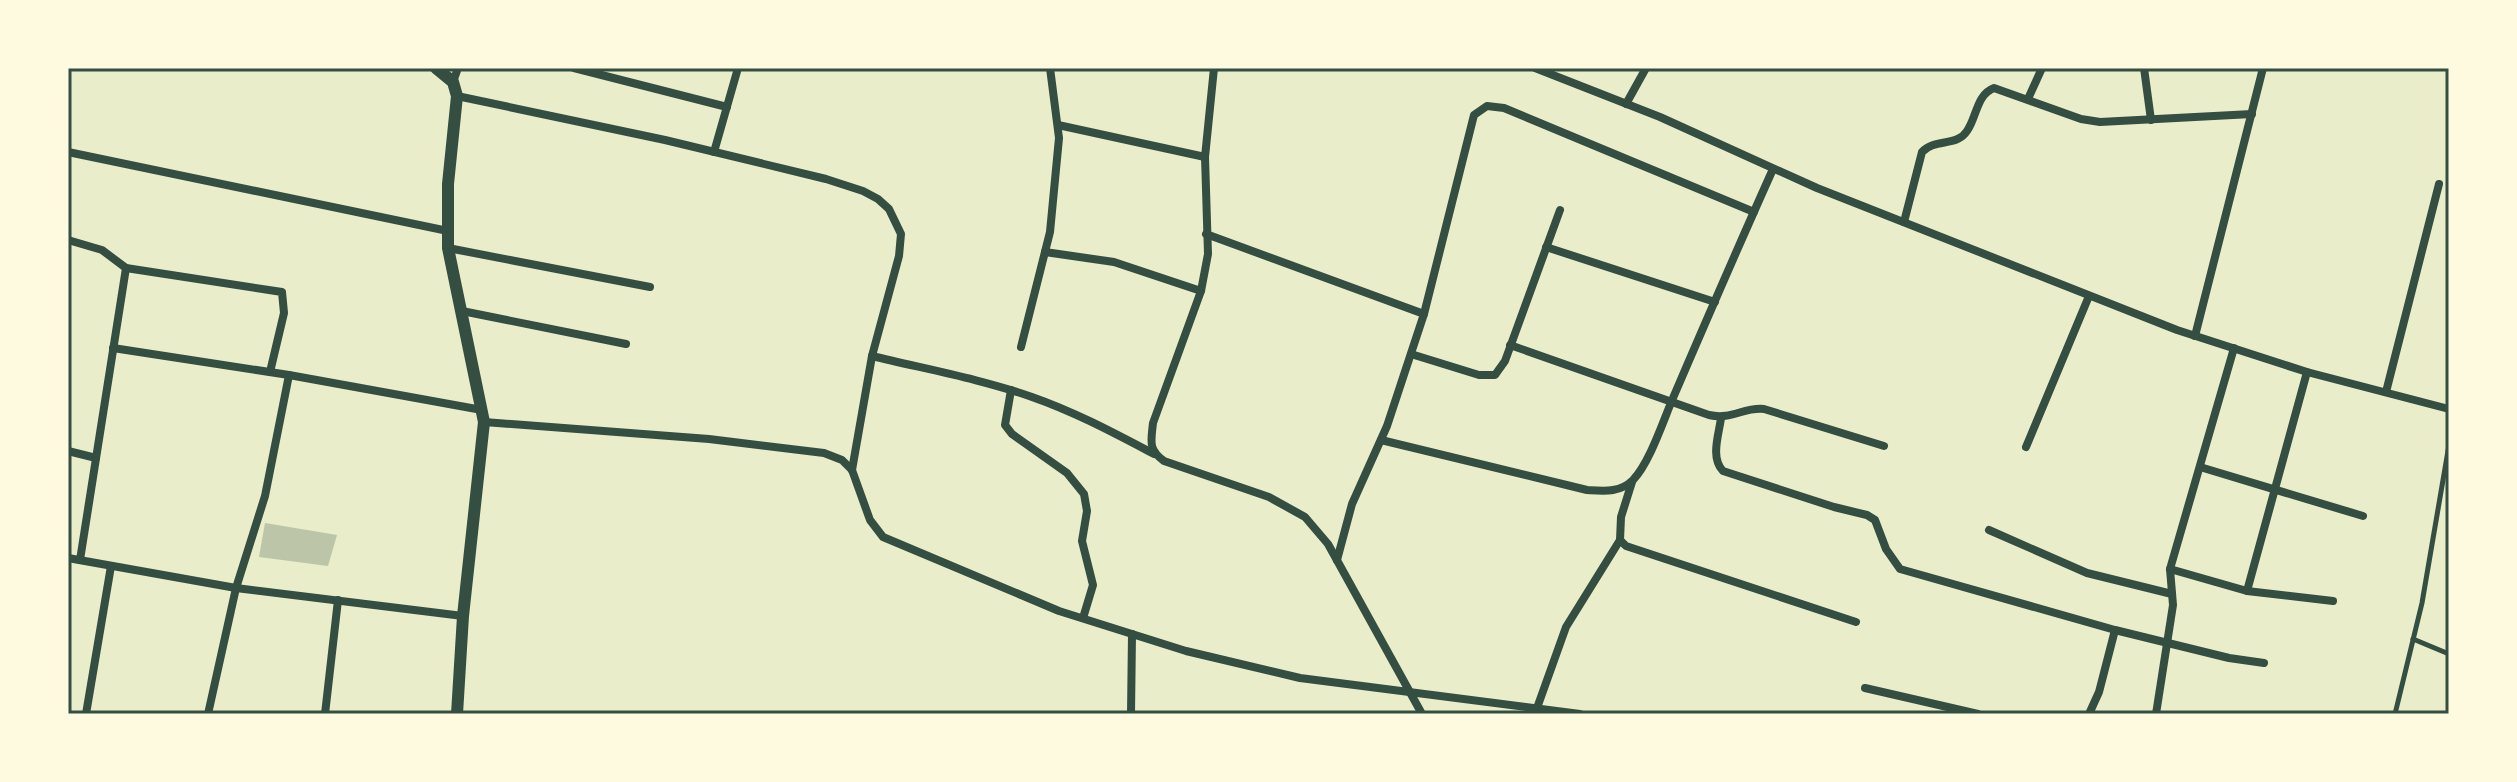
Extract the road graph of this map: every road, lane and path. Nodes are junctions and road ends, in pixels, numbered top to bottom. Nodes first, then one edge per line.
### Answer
1 (436, 68) edge
2 (458, 68) edge
3 (574, 68) edge
4 (738, 68) edge
5 (1050, 68) edge
6 (1214, 68) edge
7 (1535, 68) edge
8 (1646, 68) edge
9 (2042, 68) edge
10 (2144, 68) edge
11 (2263, 68) edge
12 (453, 82) junction
13 (457, 96) junction
14 (2028, 99) junction
15 (1626, 104) junction
16 (727, 107) junction
17 (2252, 114) junction
18 (2151, 120) junction
19 (1058, 125) junction
20 (68, 152) edge
21 (714, 152) junction
22 (1205, 157) junction
23 (1773, 169) junction
24 (2439, 184) dead end
25 (1560, 210) dead end
26 (1754, 212) junction
27 (1904, 222) junction
28 (448, 231) junction
29 (1206, 234) junction
30 (68, 240) edge
31 (1546, 247) junction
32 (448, 248) junction
33 (1045, 252) junction
34 (126, 268) junction
35 (650, 287) dead end
36 (1201, 291) junction
37 (2089, 296) junction
38 (1715, 302) junction
39 (462, 311) junction
40 (1424, 314) junction
41 (2195, 336) junction
42 (626, 344) dead end
43 (1510, 345) junction
44 (1021, 347) dead end
45 (113, 348) junction
46 (2234, 348) junction
47 (1411, 354) junction
48 (872, 356) junction
49 (270, 372) junction
50 (2307, 372) junction
51 (289, 375) junction
52 (1011, 390) junction
53 (2386, 392) junction
54 (1670, 403) junction
55 (2449, 409) edge
56 (483, 416) junction
57 (1721, 418) junction
58 (1381, 440) junction
59 (2449, 445) edge
60 (1884, 446) dead end
61 (2026, 447) dead end
62 (68, 451) edge
63 (1154, 454) junction
64 (96, 458) junction
65 (2200, 467) junction
66 (852, 470) junction
67 (1632, 481) junction
68 (2274, 490) junction
69 (2363, 516) dead end
70 (1989, 530) dead end
71 (1620, 540) junction
72 (68, 558) edge
73 (80, 560) junction
74 (1337, 560) junction
75 (111, 566) junction
76 (2170, 569) junction
77 (236, 588) junction
78 (2247, 591) junction
79 (2172, 594) junction
80 (338, 600) junction
81 (2333, 601) dead end
82 (463, 616) junction
83 (1083, 618) junction
84 (1856, 622) dead end
85 (2115, 630) junction
86 (1132, 634) junction
87 (2413, 639) junction
88 (2168, 643) junction
89 (2449, 654) edge
90 (2264, 663) dead end
91 (1865, 688) dead end
92 (1409, 691) junction
93 (1537, 708) junction
94 (86, 714) edge
95 (208, 714) edge
96 (325, 714) edge
97 (457, 714) edge
98 (1131, 714) edge
99 (1422, 714) edge
100 (1580, 714) edge
101 (1978, 714) edge
102 (2089, 714) edge
103 (2156, 714) edge
104 (2395, 714) edge

1 - 12 street
2 - 12 street
3 - 16 street
4 - 16 street
5 - 19 street
6 - 22 street
7 - 15 street
8 - 15 street
9 - 14 street
10 - 18 street
11 - 17 street
12 - 13 street
13 - 21 street
13 - 28 street
14 - 18 street
14 - 27 street
15 - 23 street
16 - 21 street
17 - 18 street
17 - 41 street
19 - 22 street
19 - 33 street
20 - 28 street
21 - 48 street
22 - 29 street
23 - 26 street
23 - 27 street
24 - 53 street
25 - 31 street
26 - 38 street
26 - 40 street
27 - 37 street
28 - 32 street
29 - 36 street
29 - 40 street
30 - 34 street
31 - 38 street
31 - 43 street
32 - 35 street
32 - 39 street
33 - 36 street
33 - 44 street
34 - 45 street
34 - 49 street
36 - 63 street
37 - 41 street
37 - 61 street
38 - 54 street
39 - 42 street
39 - 56 street
40 - 47 street
41 - 46 street
43 - 47 street
43 - 54 street
45 - 49 street
45 - 64 street
46 - 50 street
46 - 65 street
47 - 58 street
48 - 52 street
48 - 66 street
49 - 51 street
50 - 53 street
50 - 68 street
51 - 56 street
51 - 77 street
52 - 63 street
52 - 83 street
53 - 55 street
54 - 57 street
54 - 67 street
56 - 66 street
56 - 82 street
57 - 60 street
57 - 85 street
58 - 67 street
58 - 74 street
59 - 87 lane
62 - 64 street
63 - 74 street
64 - 73 street
65 - 68 street
65 - 76 street
66 - 83 street
67 - 71 street
68 - 69 street
68 - 78 street
70 - 79 street
71 - 84 street
71 - 93 street
72 - 73 street
73 - 75 street
74 - 92 street
75 - 77 street
75 - 94 street
76 - 78 street
76 - 79 street
77 - 80 street
77 - 95 street
78 - 81 street
79 - 88 street
80 - 82 street
80 - 96 street
82 - 97 street
83 - 86 street
85 - 88 street
85 - 102 street
86 - 92 street
86 - 98 street
87 - 89 lane
87 - 104 lane
88 - 90 street
88 - 103 street
91 - 101 street
92 - 93 street
92 - 99 street
93 - 100 street

